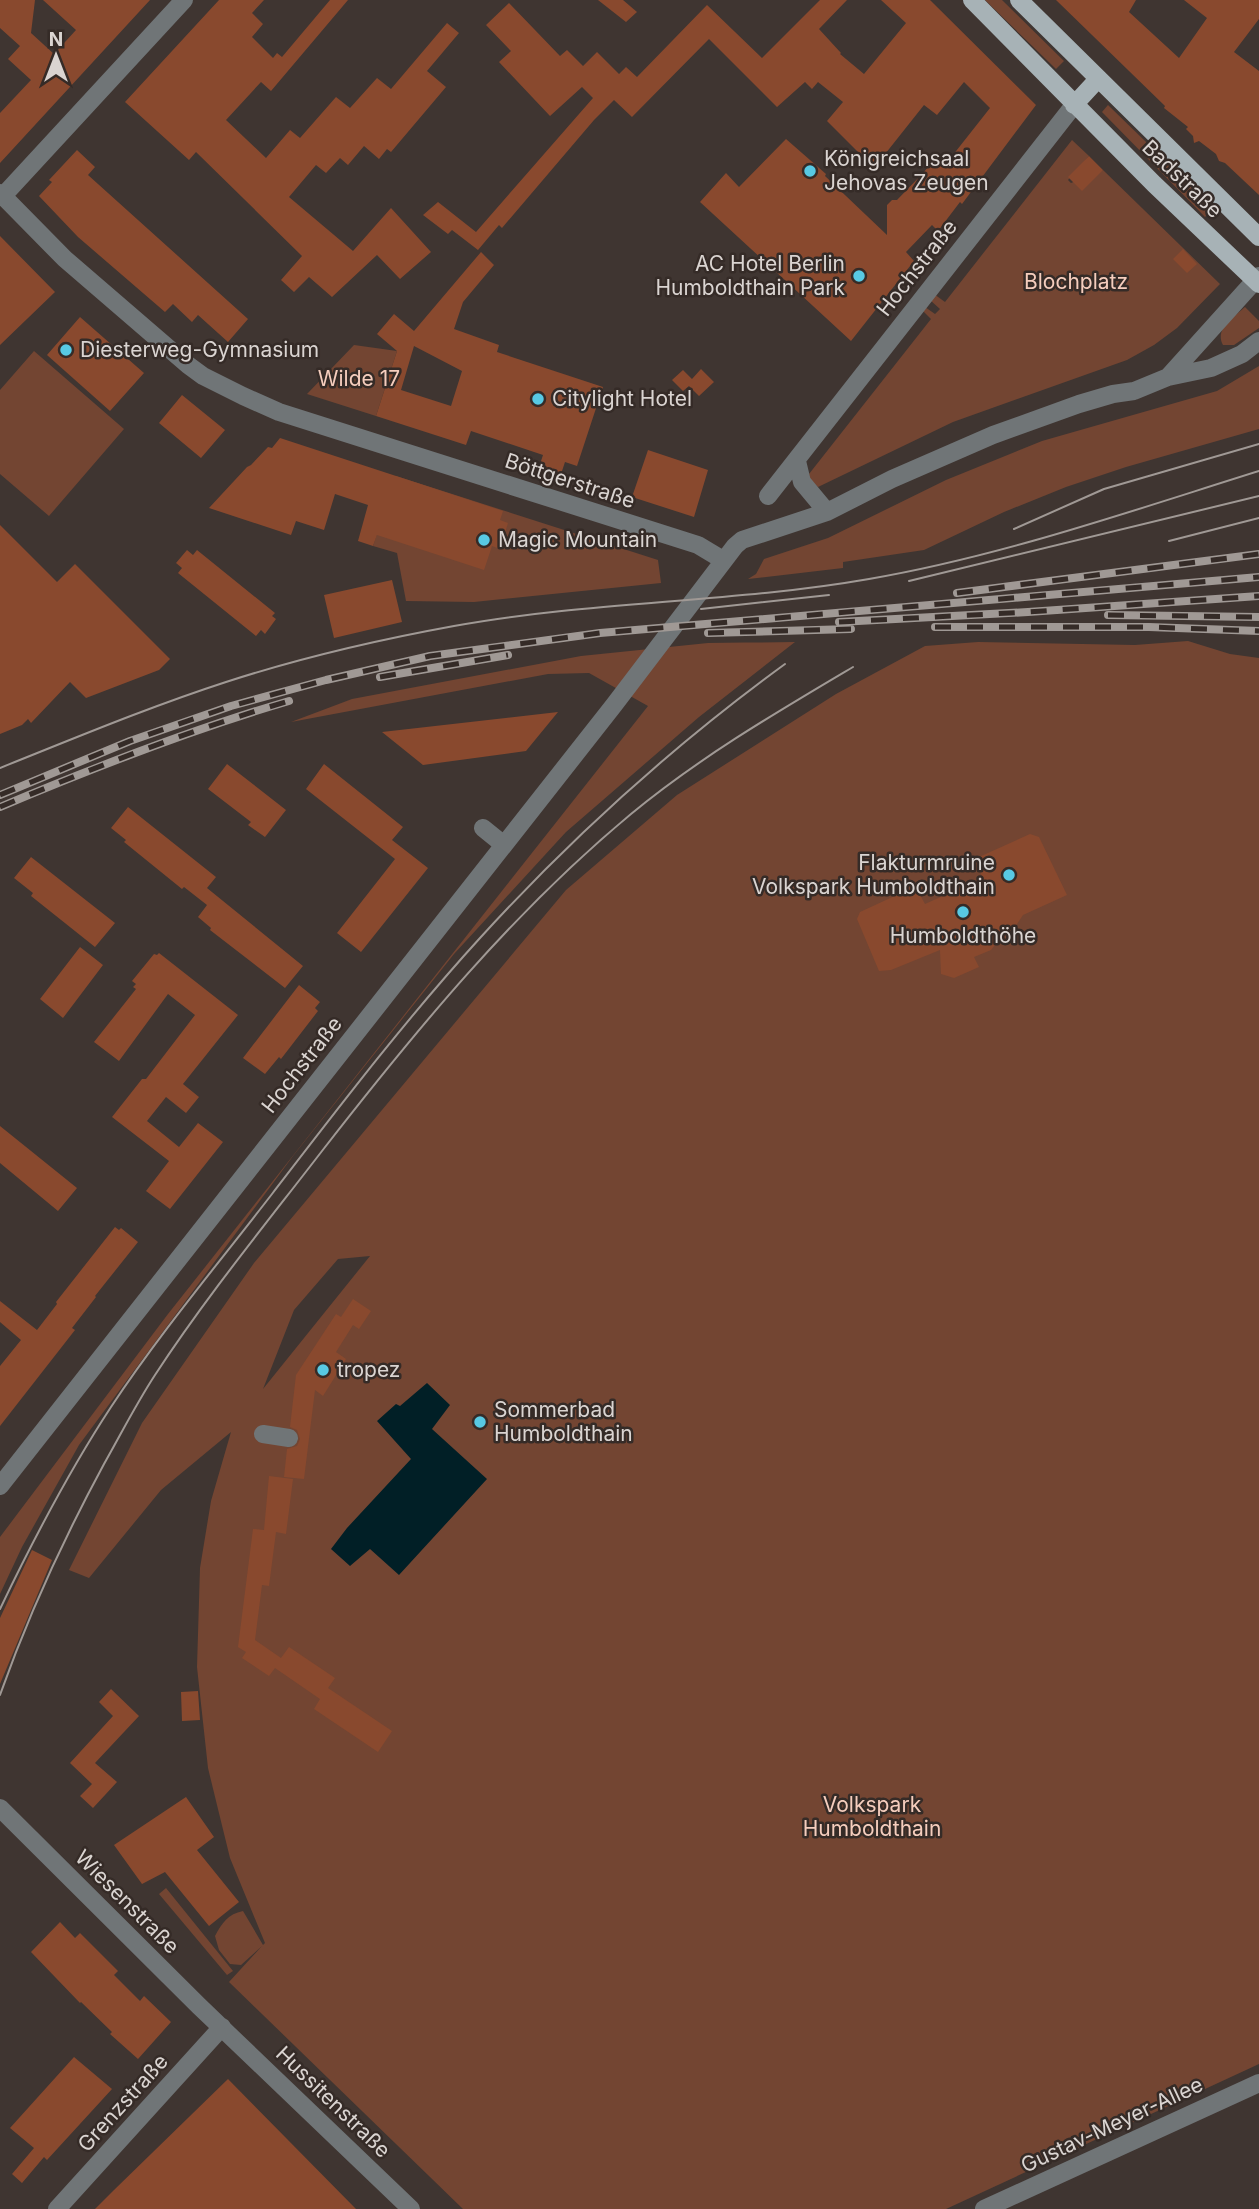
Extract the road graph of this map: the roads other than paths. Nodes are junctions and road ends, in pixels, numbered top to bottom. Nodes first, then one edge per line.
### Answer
1 (184, 0) edge
2 (972, 0) edge
3 (1019, 0) edge
4 (1098, 79) junction
5 (1074, 105) junction
6 (2, 194) edge
7 (1259, 237) edge
8 (1258, 280) edge
9 (1259, 341) edge
10 (1168, 377) junction
11 (796, 461) junction
12 (768, 496) dead end
13 (827, 512) junction
14 (723, 561) junction
15 (483, 828) dead end
16 (504, 845) junction
17 (263, 1434) dead end
18 (289, 1438) dead end
19 (0, 1486) edge
20 (5, 1813) edge
21 (222, 2027) junction
22 (1259, 2083) edge
23 (57, 2209) edge
24 (411, 2209) edge
25 (984, 2209) edge

1 - 6 street
2 - 5 main road, Badstraße
3 - 4 main road, Badstraße
4 - 5 main road
4 - 7 main road, Badstraße
5 - 8 main road, Badstraße
5 - 11 street, Hochstraße
6 - 14 street, Böttgerstraße
8 - 10 street
9 - 10 street
10 - 13 street
11 - 12 street, Hochstraße
11 - 13 street
13 - 14 street
14 - 16 street, Hochstraße
15 - 16 street
16 - 19 street, Hochstraße
17 - 18 street
20 - 21 street, Wiesenstraße
21 - 23 street, Grenzstraße
21 - 24 street, Hussitenstraße
22 - 25 street, Gustav-Meyer-Allee

